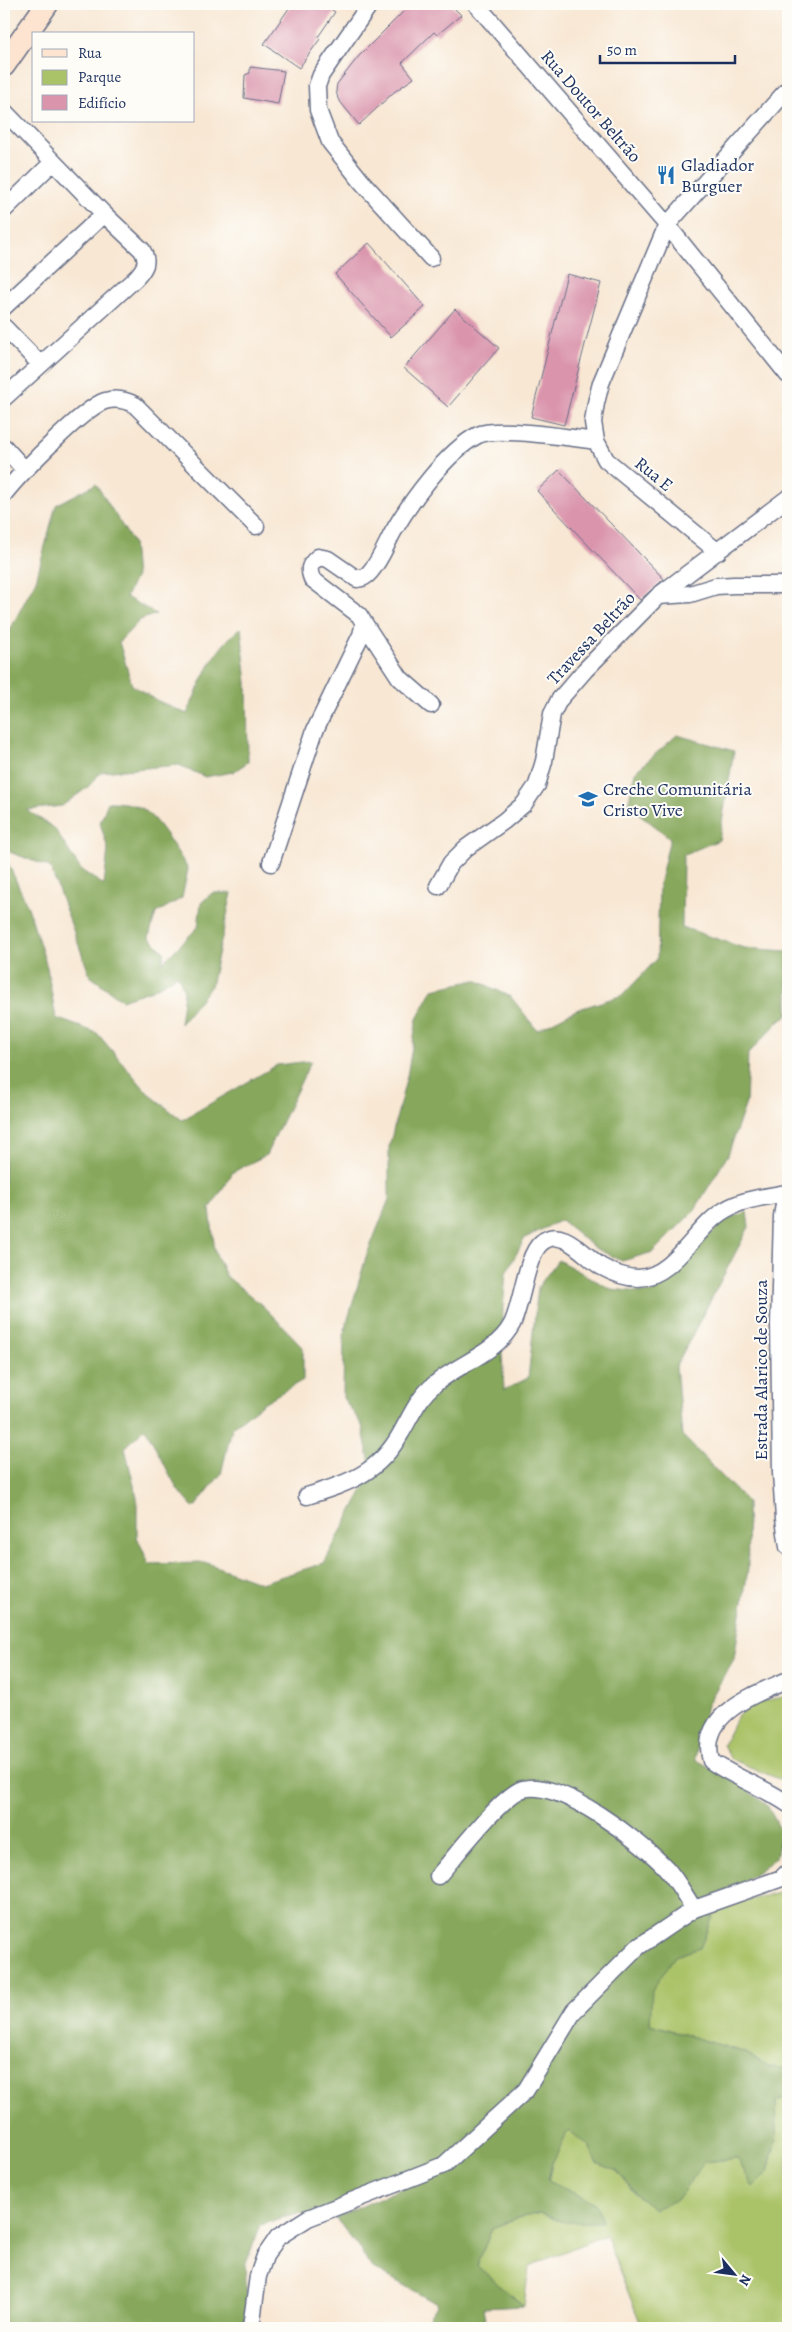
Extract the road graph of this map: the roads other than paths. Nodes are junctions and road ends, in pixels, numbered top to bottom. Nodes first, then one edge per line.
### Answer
1 (47, 4) edge
2 (370, 4) edge
3 (476, 4) edge
4 (4, 65) edge
5 (788, 89) edge
6 (4, 111) edge
7 (53, 162) junction
8 (4, 210) edge
9 (104, 214) junction
10 (667, 226) junction
11 (431, 258) dead end
12 (4, 308) edge
13 (4, 327) edge
14 (40, 364) junction
15 (788, 375) edge
16 (4, 398) edge
17 (596, 441) junction
18 (4, 447) edge
19 (24, 469) junction
20 (4, 494) edge
21 (788, 498) edge
22 (256, 526) dead end
23 (718, 552) junction
24 (788, 585) edge
25 (658, 596) junction
26 (364, 624) junction
27 (431, 705) dead end
28 (271, 863) dead end
29 (438, 886) dead end
30 (787, 1193) edge
31 (307, 1496) dead end
32 (788, 1547) edge
33 (788, 1680) edge
34 (788, 1804) edge
35 (788, 1872) edge
36 (438, 1876) dead end
37 (694, 1909) junction
38 (251, 2328) edge

1 - 4 main road
2 - 11 street
3 - 10 street, Rua Doutor Beltrão
5 - 10 street, Rua E
6 - 7 street
7 - 8 street
7 - 9 street
9 - 12 street
9 - 14 street
10 - 15 street, Rua Doutor Beltrão
10 - 17 street, Rua E
13 - 14 street
14 - 16 street
17 - 23 street, Rua E
17 - 26 street
18 - 19 street
19 - 20 street
19 - 22 street
21 - 23 street, Travessa Beltrão
23 - 25 street, Travessa Beltrão
24 - 25 street
25 - 29 street, Travessa Beltrão
26 - 27 street
26 - 28 street
30 - 31 street, Estrada Alarico de Souza
30 - 32 street, Estrada Alarico de Souza
33 - 34 street
35 - 37 street
36 - 37 street
37 - 38 street

